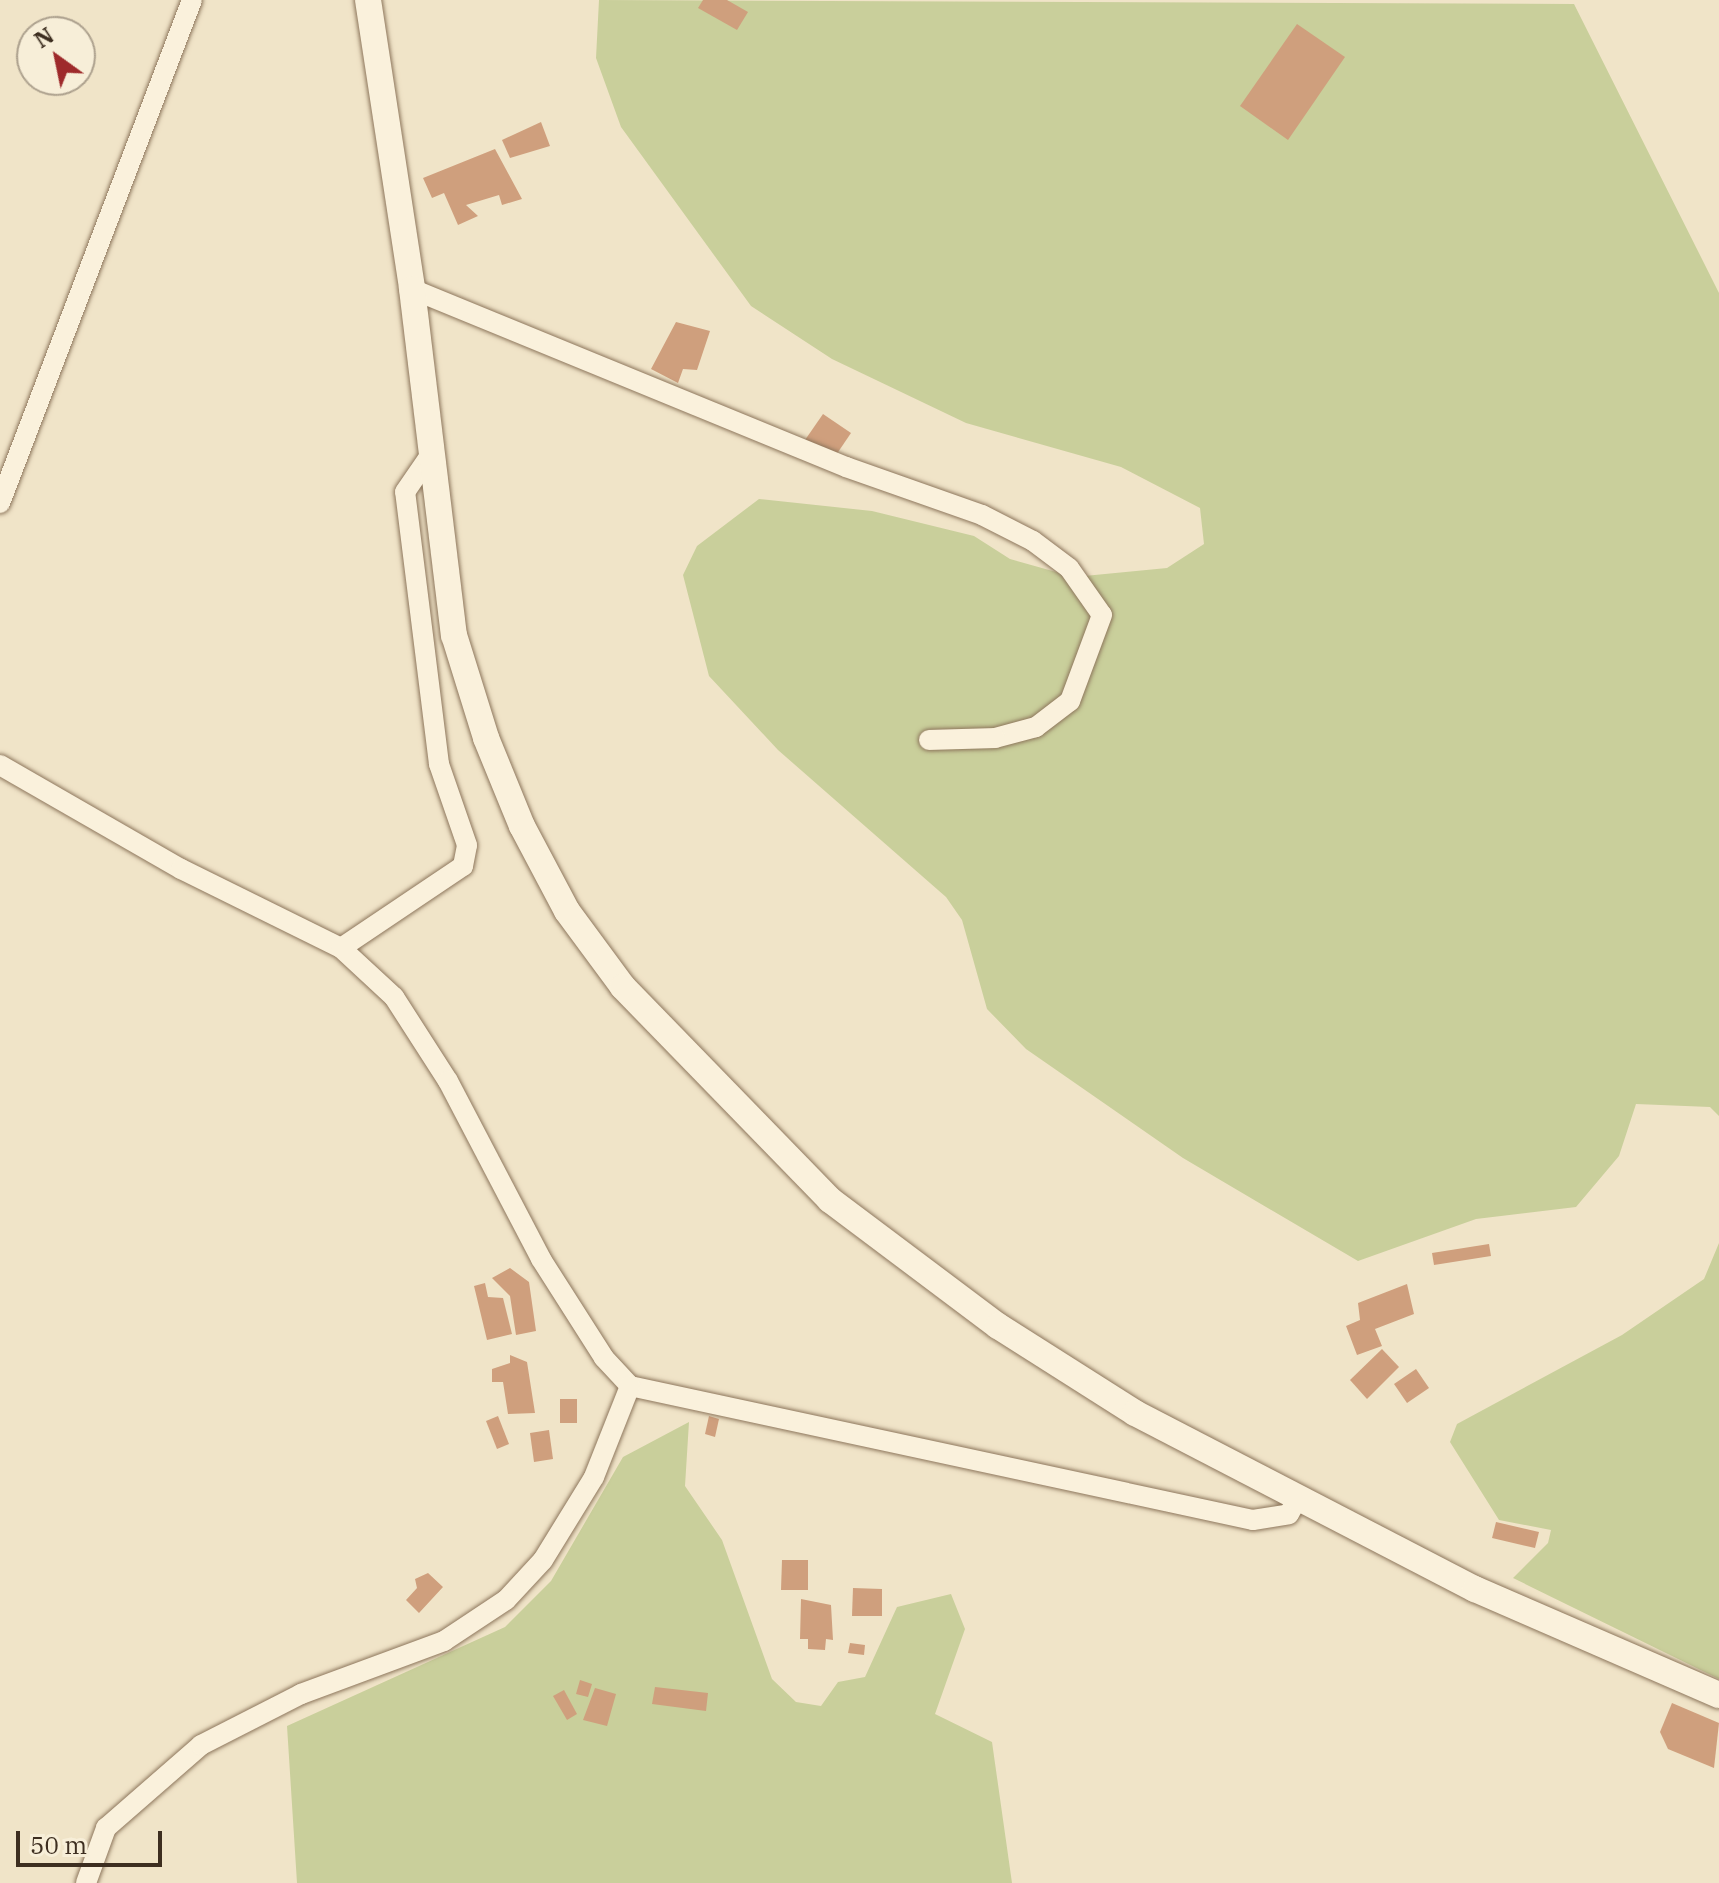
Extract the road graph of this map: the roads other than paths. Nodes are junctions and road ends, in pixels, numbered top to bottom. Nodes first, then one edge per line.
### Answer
1 (192, 0) edge
2 (368, 0) edge
3 (412, 289) junction
4 (429, 457) junction
5 (0, 503) edge
6 (929, 740) dead end
7 (0, 765) edge
8 (341, 948) junction
9 (630, 1386) junction
10 (1299, 1496) junction
11 (1719, 1695) edge
12 (86, 1883) edge

1 - 5 street
2 - 3 street
3 - 4 street
3 - 6 street
4 - 8 street
4 - 10 street
7 - 8 street
8 - 9 street
9 - 10 street
9 - 12 street
10 - 11 street

